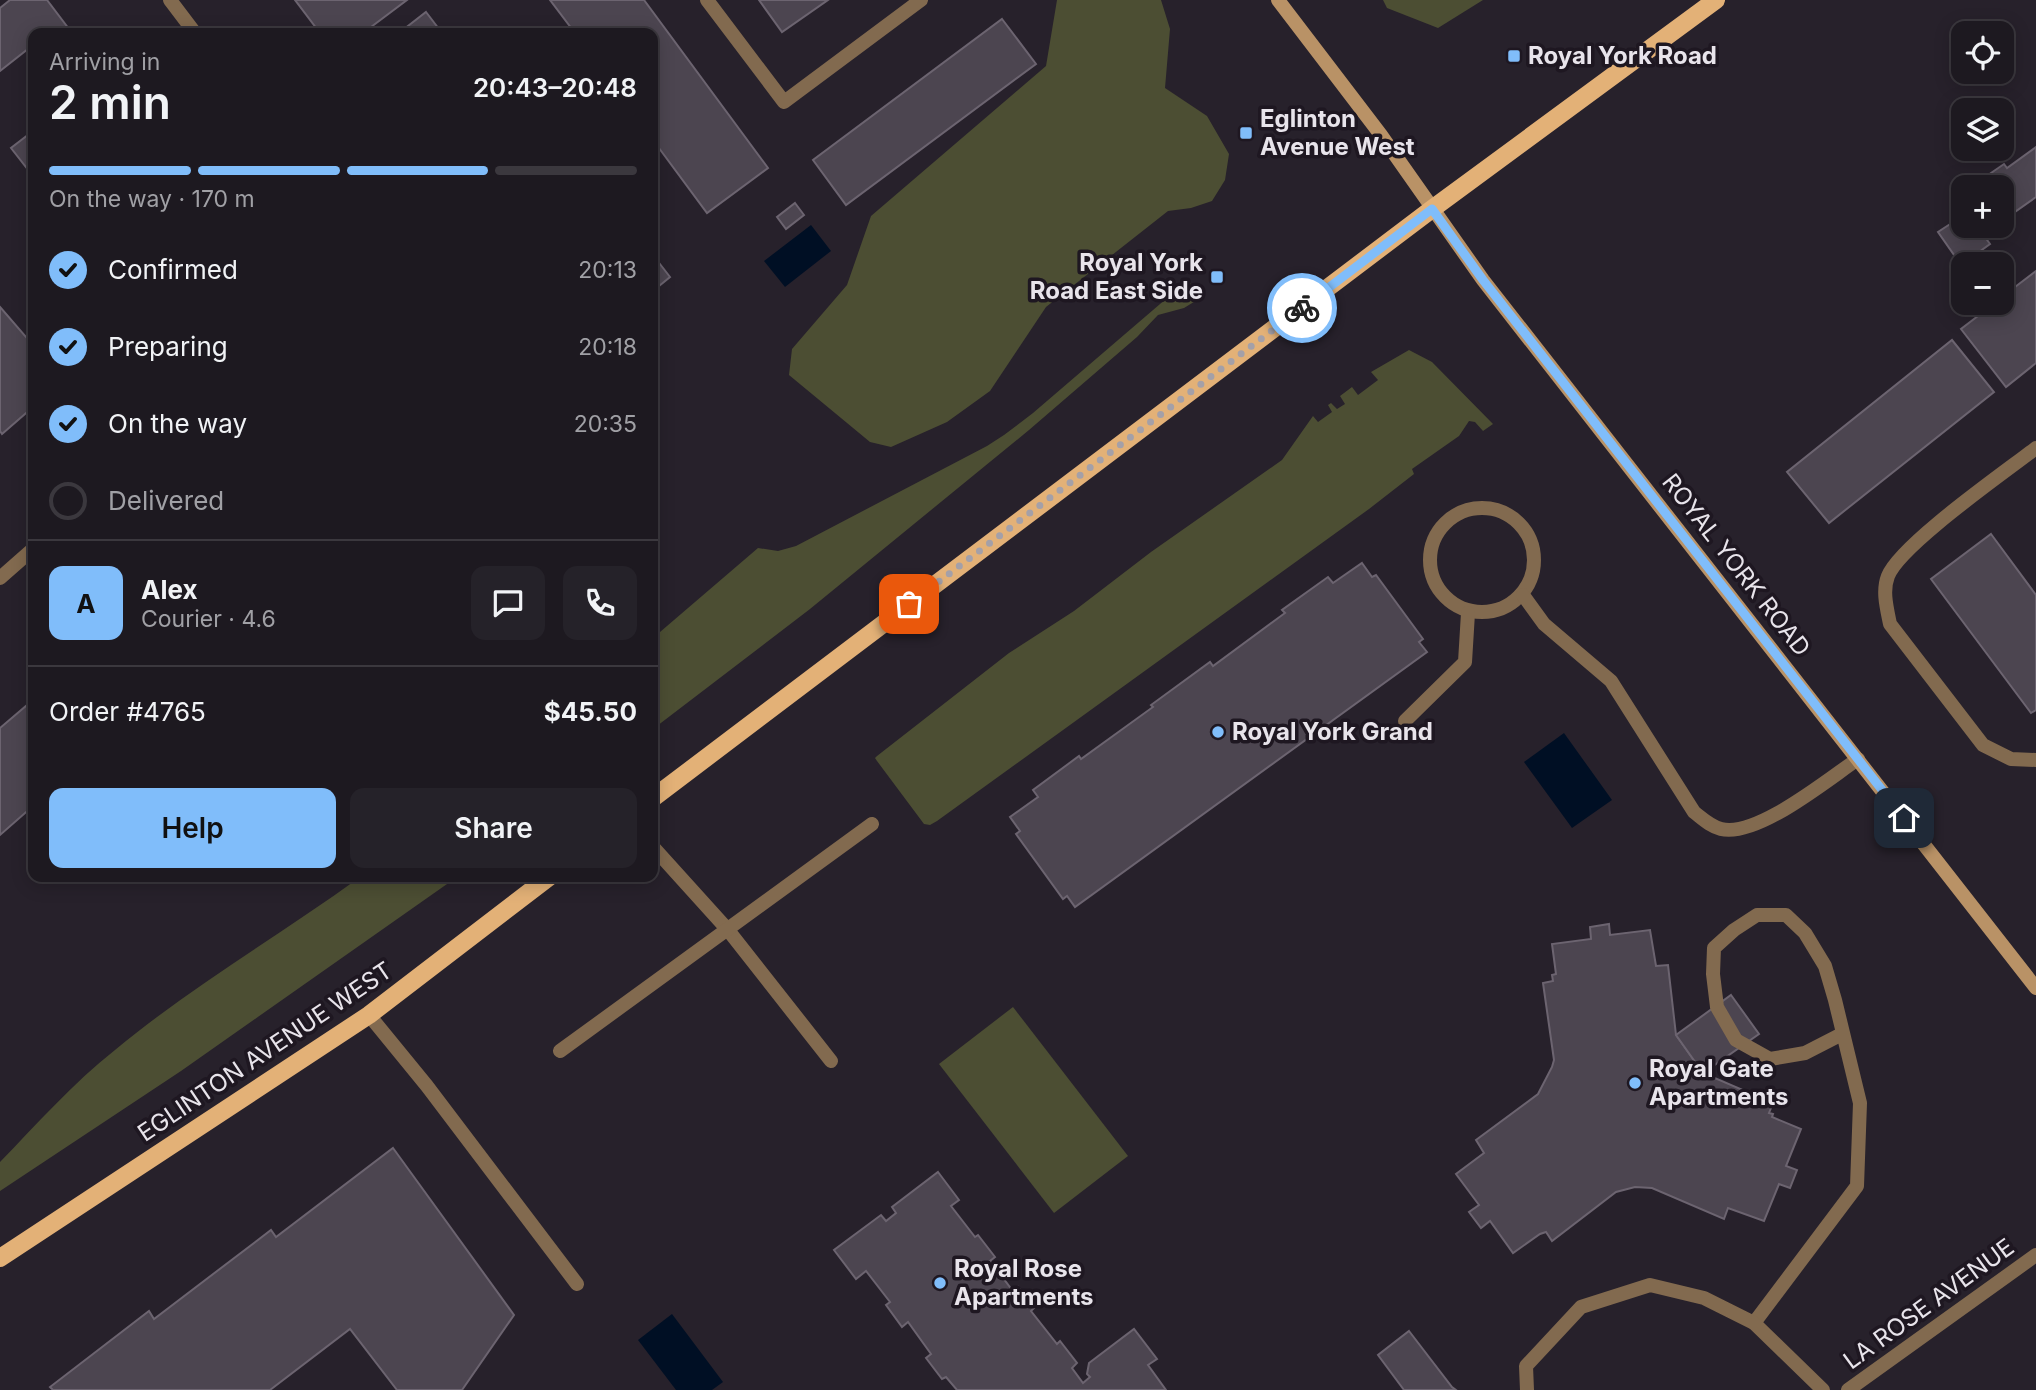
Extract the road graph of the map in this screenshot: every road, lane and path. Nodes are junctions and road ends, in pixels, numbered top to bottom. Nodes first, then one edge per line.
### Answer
1 (170, 0) edge
2 (707, 0) edge
3 (920, 0) edge
4 (1278, 0) edge
5 (1716, 0) edge
6 (191, 28) edge
7 (1432, 209) junction
8 (2036, 448) edge
9 (28, 553) edge
10 (0, 578) edge
11 (1523, 594) junction
12 (1468, 612) junction
13 (1405, 722) dead end
14 (1858, 759) junction
15 (2036, 760) edge
16 (658, 794) edge
17 (872, 824) dead end
18 (658, 853) edge
19 (543, 882) edge
20 (728, 930) junction
21 (2036, 988) edge
22 (369, 1015) junction
23 (1842, 1034) junction
24 (560, 1051) dead end
25 (831, 1061) dead end
26 (2036, 1255) edge
27 (0, 1258) edge
28 (577, 1284) dead end
29 (1754, 1323) junction
30 (1527, 1390) edge
31 (1823, 1390) edge
32 (1848, 1390) edge

1 - 6 street
2 - 3 street
4 - 7 main road, ROYAL YORK ROAD
5 - 7 main road
7 - 14 main road, ROYAL YORK ROAD
7 - 16 main road
8 - 15 street
9 - 10 street
11 - 12 street
11 - 12 street
11 - 14 street
12 - 13 street
14 - 21 main road, ROYAL YORK ROAD
17 - 20 street
18 - 20 street
19 - 22 main road, EGLINTON AVENUE WEST
20 - 24 street
20 - 25 street
22 - 27 main road, EGLINTON AVENUE WEST
22 - 28 street
23 - 23 street
23 - 29 street
26 - 32 street, LA ROSE AVENUE
29 - 30 street
29 - 31 street

